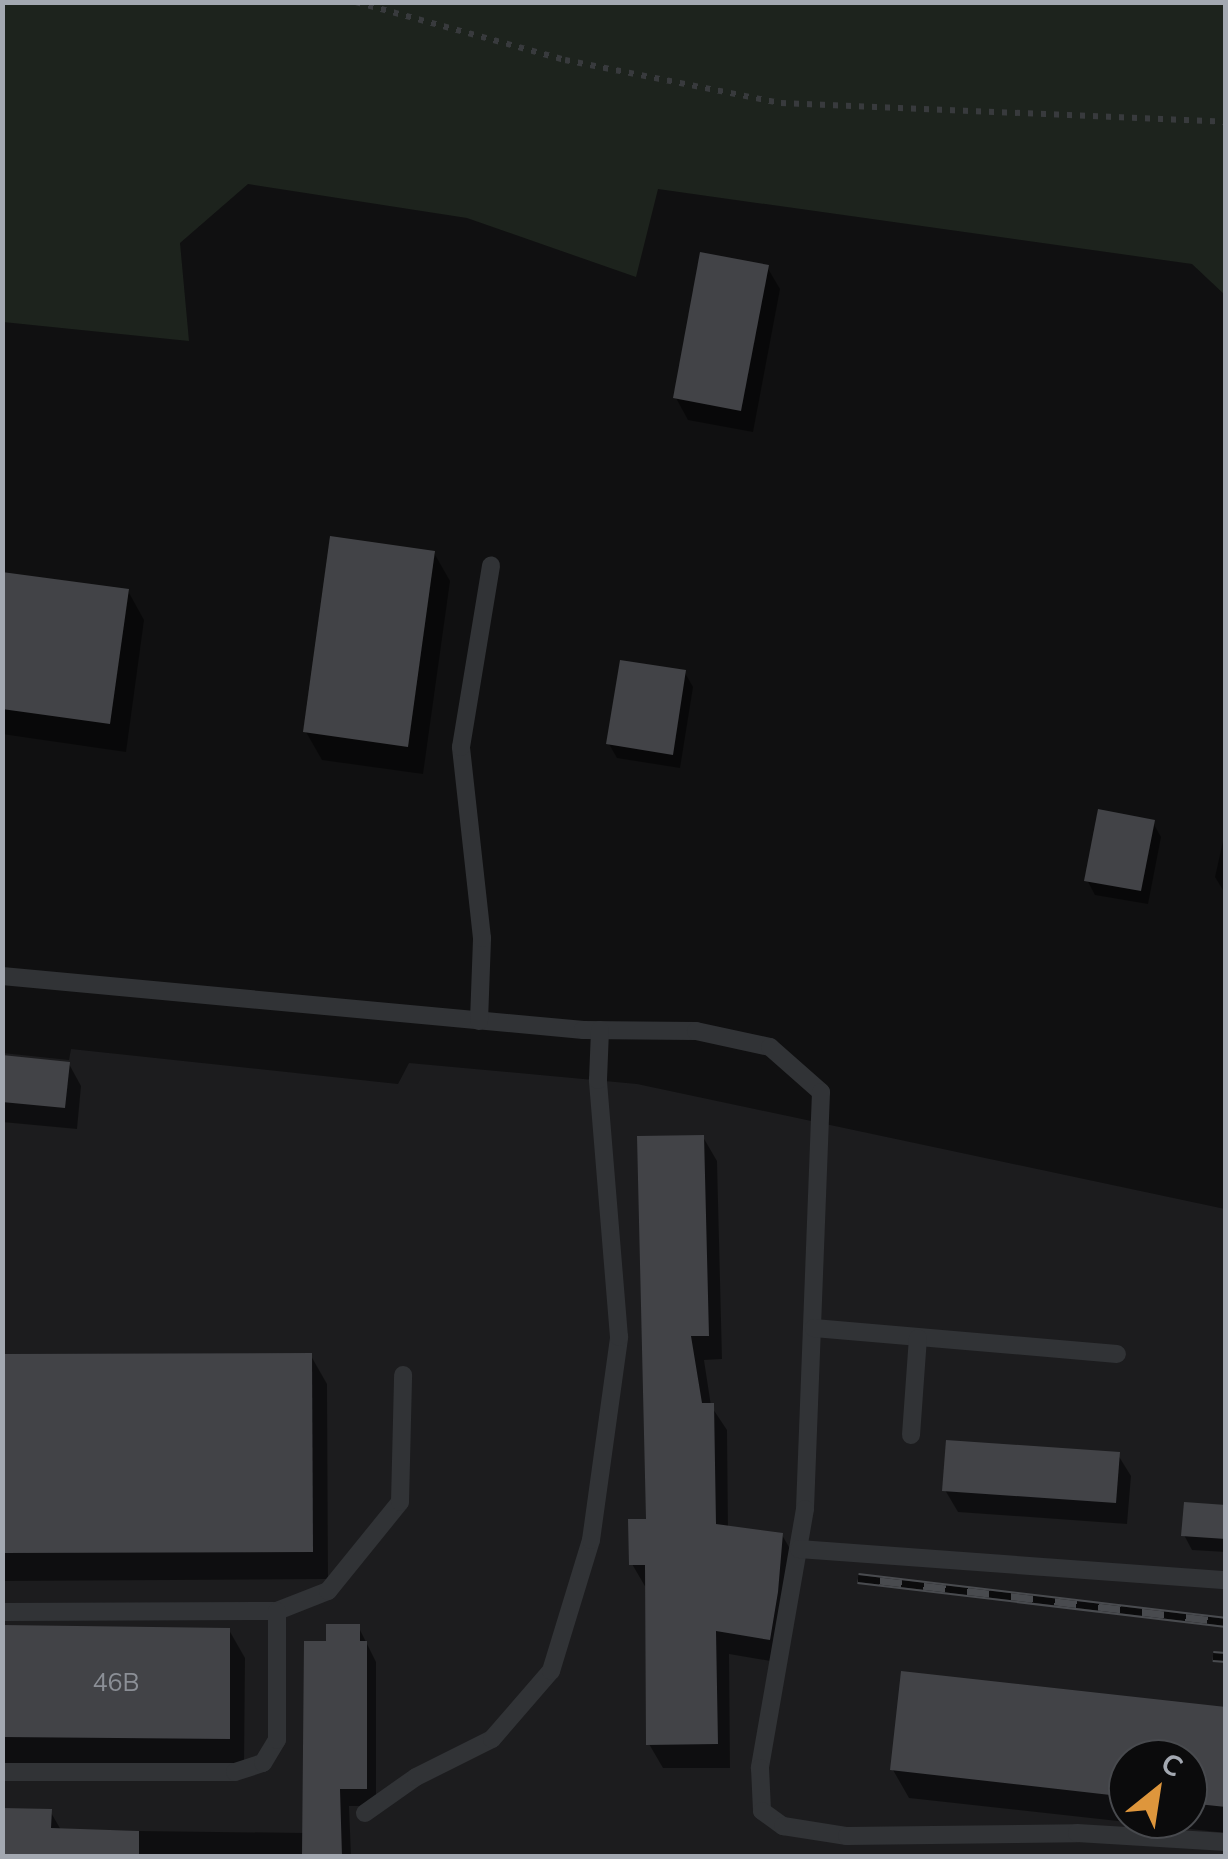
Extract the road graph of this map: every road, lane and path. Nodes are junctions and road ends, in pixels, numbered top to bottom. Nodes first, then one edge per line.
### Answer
1 (356, 2) edge
2 (1226, 122) edge
3 (490, 565) dead end
4 (2, 976) edge
5 (480, 1021) junction
6 (600, 1030) junction
7 (814, 1328) junction
8 (918, 1338) junction
9 (1117, 1354) dead end
10 (403, 1376) dead end
11 (911, 1436) dead end
12 (799, 1549) junction
13 (1226, 1580) edge
14 (277, 1611) junction
15 (2, 1612) edge
16 (2, 1772) edge
17 (365, 1814) dead end
18 (1226, 1842) edge

1 - 2 path
3 - 5 lane
4 - 5 lane
5 - 6 lane
6 - 7 lane
6 - 17 lane
7 - 8 lane
7 - 12 lane
8 - 9 lane
8 - 11 lane
10 - 14 lane
12 - 13 lane
12 - 18 lane
14 - 15 lane
14 - 16 lane

